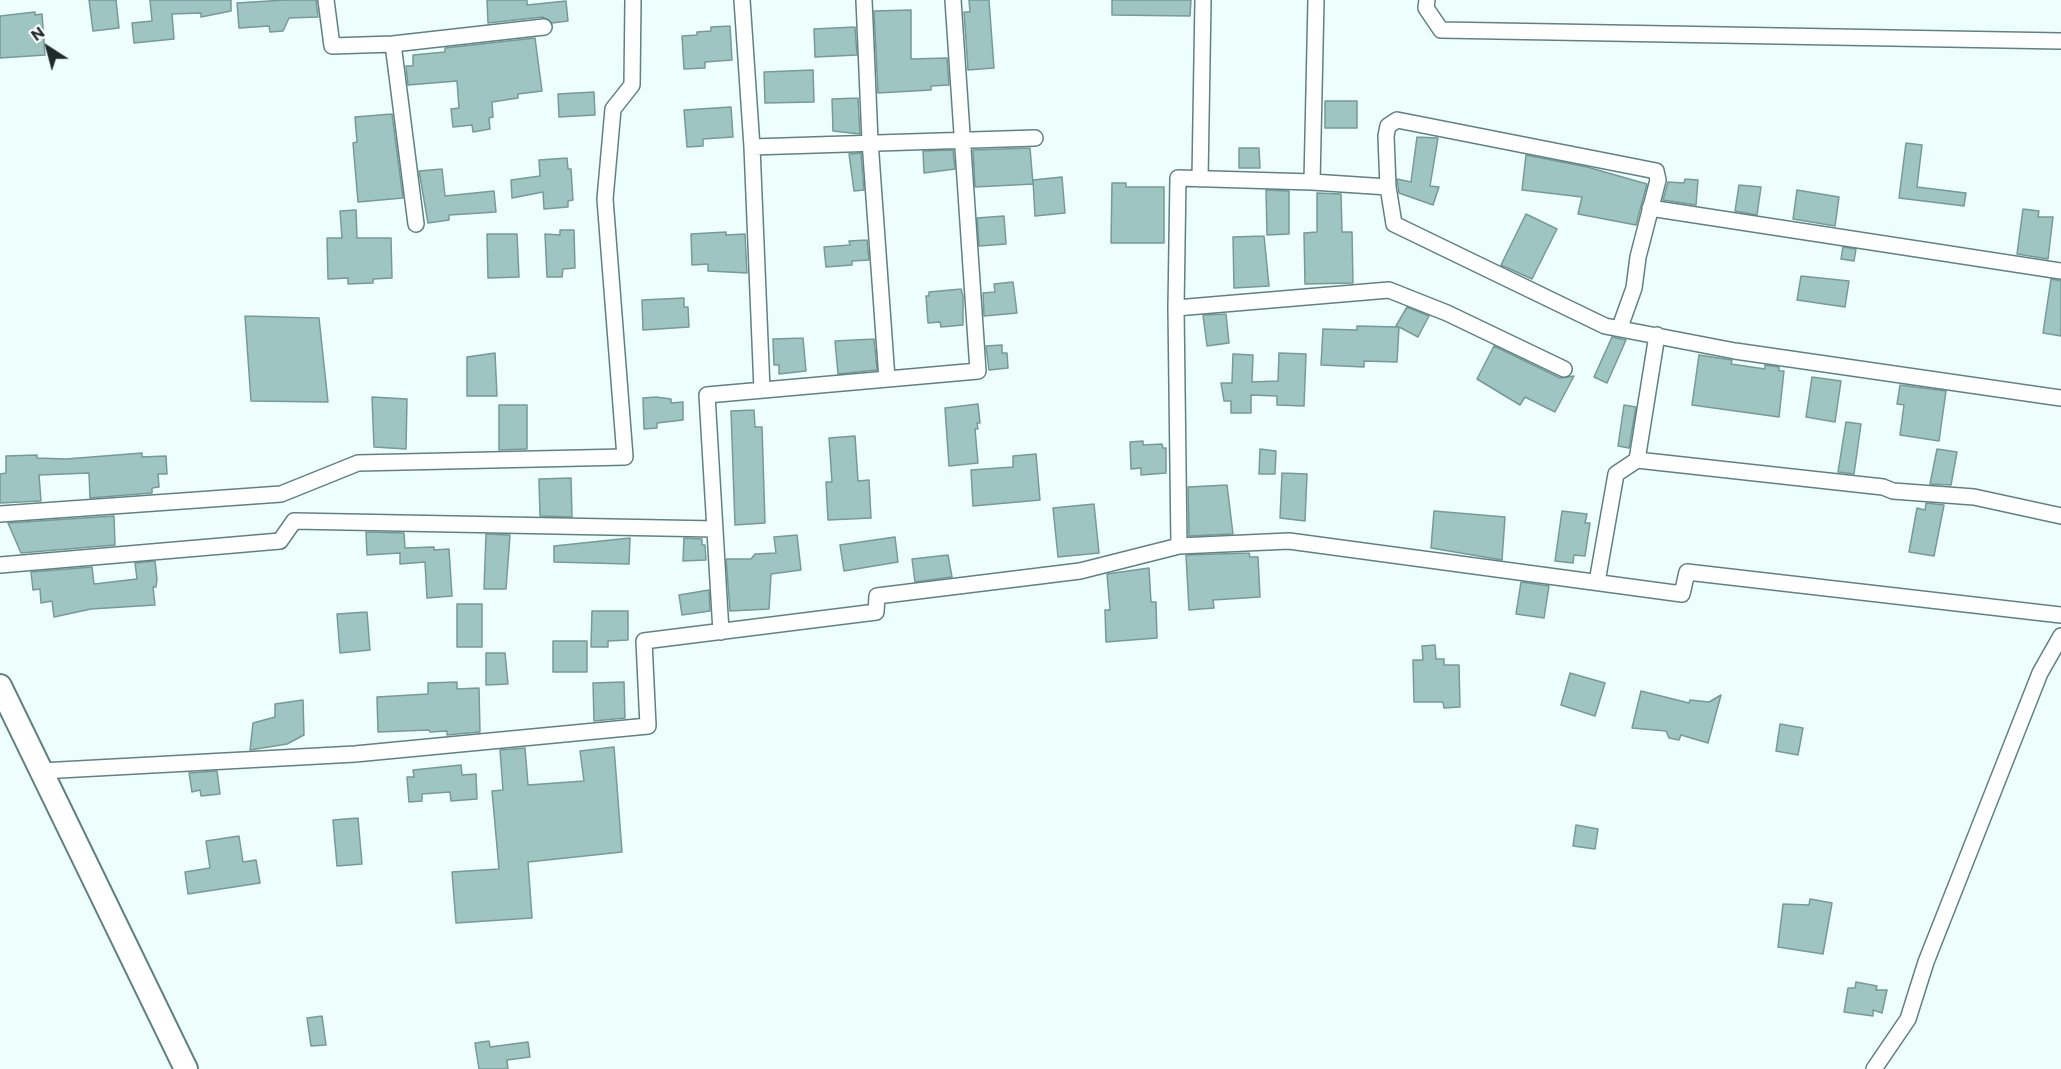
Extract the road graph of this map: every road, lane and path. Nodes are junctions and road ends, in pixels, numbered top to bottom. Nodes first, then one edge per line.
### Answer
1 (326, 0) edge
2 (633, 0) edge
3 (742, 0) edge
4 (864, 0) edge
5 (953, 0) edge
6 (1203, 0) edge
7 (1316, 0) edge
8 (1427, 0) edge
9 (544, 27) dead end
10 (2061, 41) edge
11 (393, 44) junction
12 (1035, 138) dead end
13 (964, 139) junction
14 (870, 141) junction
15 (752, 147) junction
16 (1200, 179) junction
17 (1312, 182) junction
18 (1388, 187) junction
19 (1650, 208) junction
20 (416, 224) dead end
21 (2061, 271) edge
22 (1176, 308) junction
23 (1620, 327) junction
24 (1657, 335) junction
25 (1564, 369) dead end
26 (886, 380) junction
27 (762, 390) junction
28 (2061, 398) edge
29 (1637, 460) junction
30 (0, 514) edge
31 (2061, 516) edge
32 (715, 529) junction
33 (1179, 546) junction
34 (0, 565) edge
35 (1597, 582) junction
36 (2061, 615) edge
37 (721, 632) junction
38 (2061, 636) edge
39 (2055, 658) edge
40 (0, 686) edge
41 (41, 771) junction
42 (186, 1069) edge
43 (1874, 1069) edge

1 - 11 street
2 - 30 street
3 - 15 street
4 - 14 street
5 - 13 street
6 - 16 street
7 - 17 street
8 - 10 street
9 - 11 street
11 - 20 street
12 - 13 street
13 - 14 street
13 - 26 street
14 - 15 street
14 - 26 street
15 - 27 street
16 - 17 street
16 - 22 street
17 - 18 street
18 - 19 street
18 - 23 street
19 - 21 street
19 - 23 street
22 - 25 street
22 - 33 street
23 - 24 street
24 - 28 street
24 - 29 street
26 - 27 street
27 - 32 street
29 - 31 street
29 - 35 street
32 - 34 street
32 - 37 street
33 - 35 street
33 - 37 street
35 - 36 street
37 - 41 street
38 - 39 street
39 - 43 street
40 - 41 main road
41 - 42 main road

